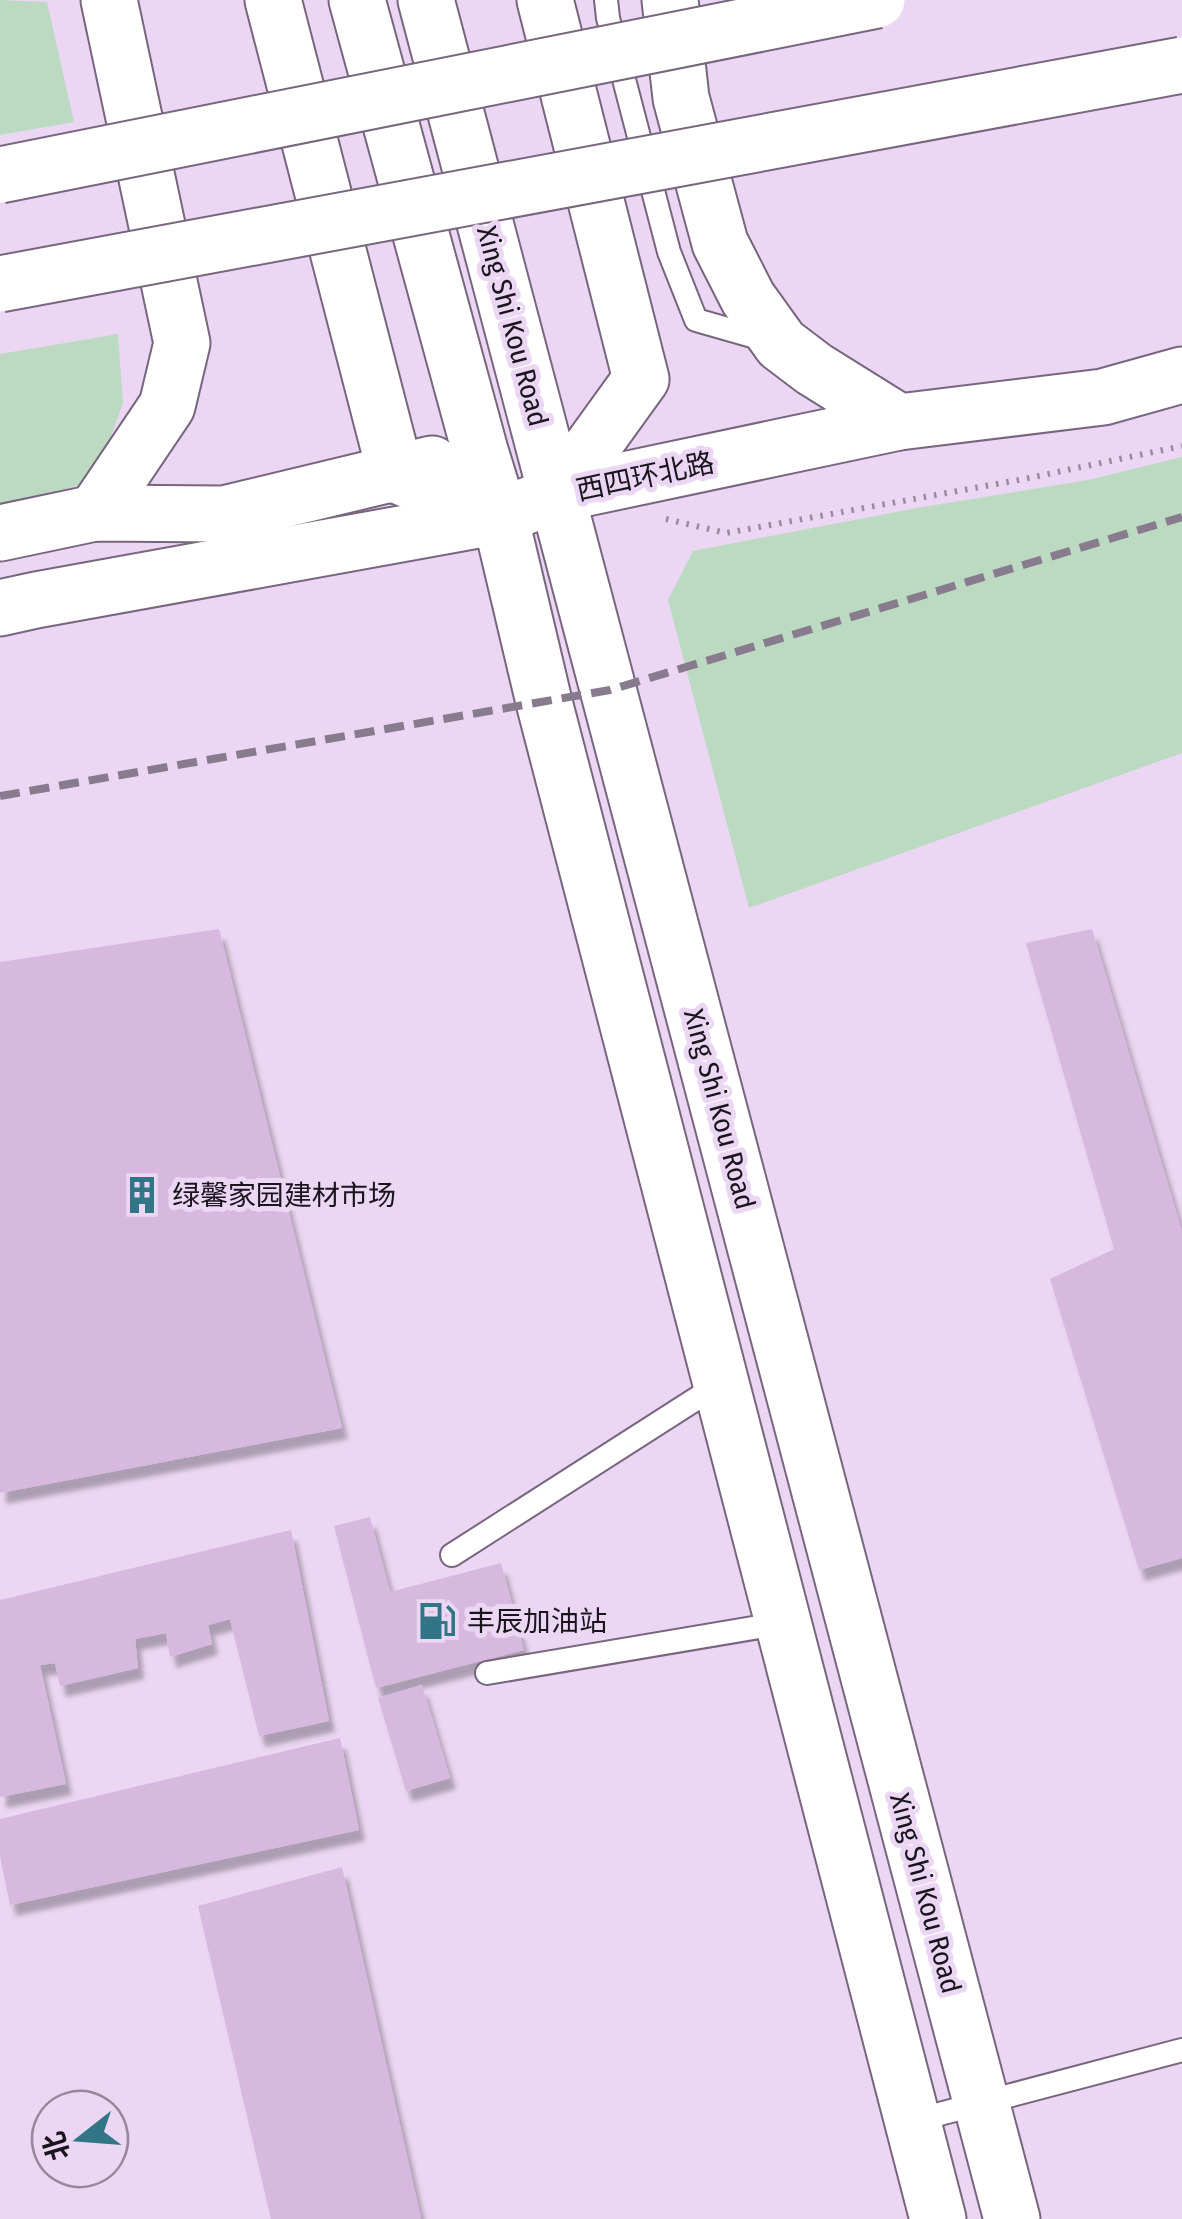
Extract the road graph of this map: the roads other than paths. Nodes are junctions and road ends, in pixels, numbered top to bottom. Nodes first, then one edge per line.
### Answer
1 (109, 0) edge
2 (273, 0) edge
3 (356, 0) edge
4 (426, 0) edge
5 (545, 0) edge
6 (606, 0) edge
7 (670, 0) edge
8 (878, 0) edge
9 (1182, 65) edge
10 (0, 174) edge
11 (0, 284) edge
12 (781, 344) junction
13 (1182, 375) edge
14 (900, 422) junction
15 (480, 451) junction
16 (396, 474) junction
17 (558, 494) junction
18 (95, 514) junction
19 (224, 514) junction
20 (500, 516) junction
21 (0, 534) edge
22 (18, 604) edge
23 (721, 1383) junction
24 (452, 1555) dead end
25 (783, 1623) junction
26 (487, 1673) dead end
27 (1182, 2050) edge
28 (981, 2103) junction
29 (913, 2121) junction
30 (938, 2219) edge
31 (1012, 2219) edge

1 - 18 main road
2 - 16 main road
3 - 15 main road
4 - 17 main road, Xing Shi Kou Road
5 - 17 main road
6 - 12 lane
7 - 12 main road
8 - 10 main road, bridge
9 - 11 main road, bridge
12 - 14 main road
13 - 14 main road, 西四环北路
14 - 17 main road, 西四环北路
15 - 16 main road
15 - 17 main road, 西四环北路
15 - 20 main road
16 - 19 main road
16 - 20 main road
17 - 20 main road
17 - 28 main road, Xing Shi Kou Road
18 - 19 main road
18 - 21 main road
19 - 22 main road
20 - 22 main road
20 - 23 main road
23 - 24 lane
23 - 25 main road
25 - 26 lane
25 - 29 main road
27 - 28 lane
28 - 29 lane
28 - 31 main road, Xing Shi Kou Road
29 - 30 main road

